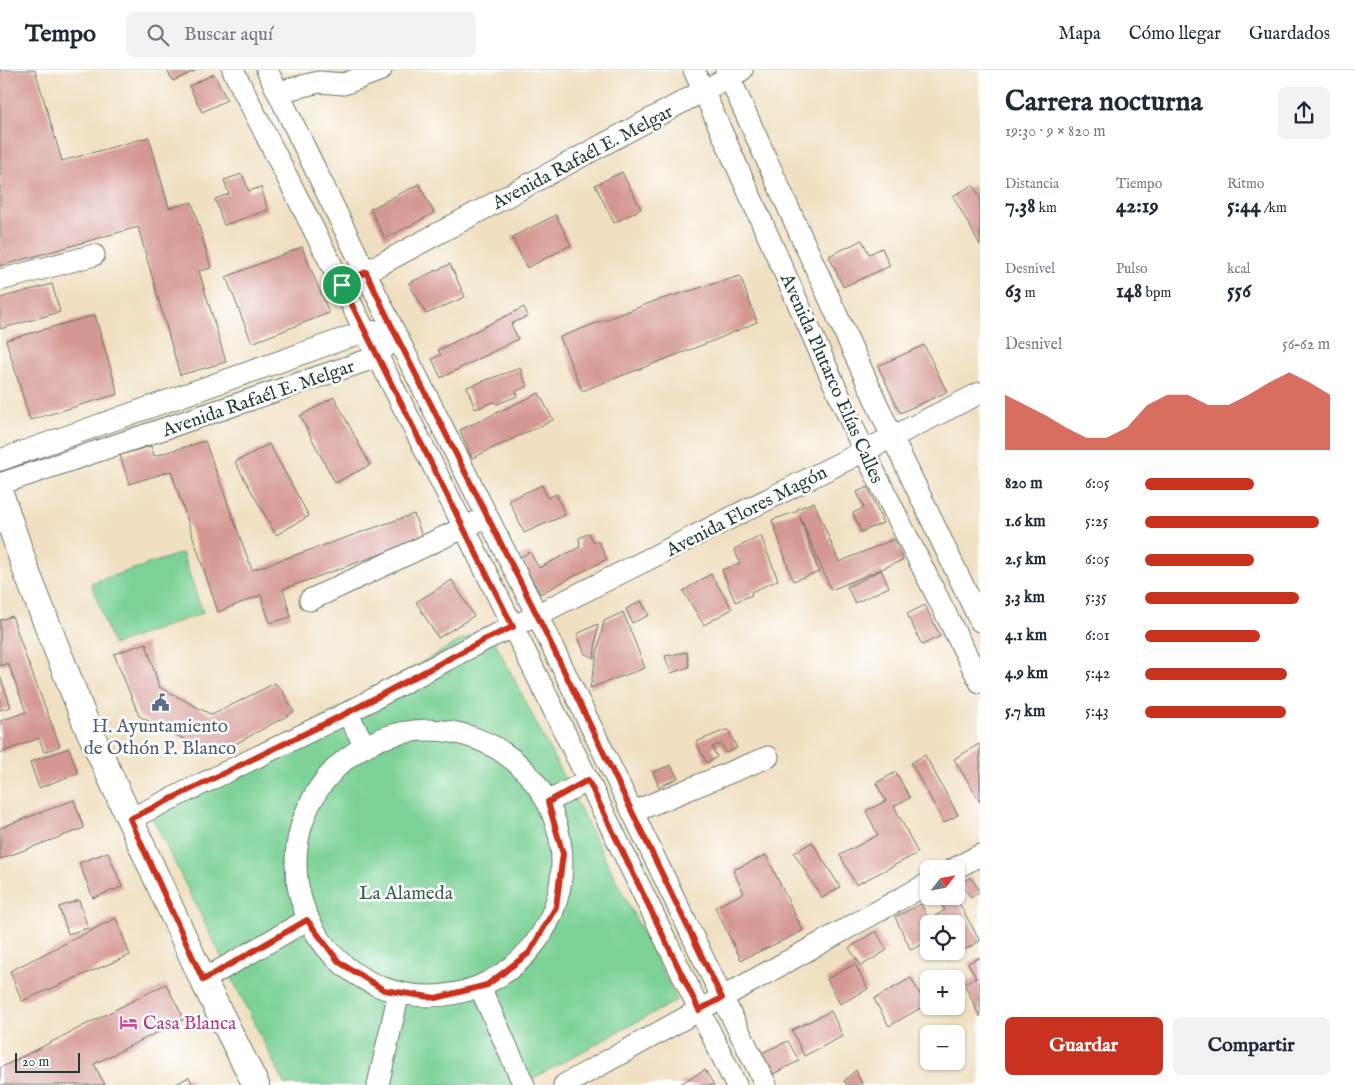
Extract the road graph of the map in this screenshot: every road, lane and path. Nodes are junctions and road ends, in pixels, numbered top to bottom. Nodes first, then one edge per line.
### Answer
1 (233, 70) edge
2 (267, 70) edge
3 (381, 70) edge
4 (694, 70) edge
5 (732, 72) edge
6 (704, 91) junction
7 (278, 92) junction
8 (290, 117) junction
9 (264, 131) junction
10 (94, 255) dead end
11 (366, 272) junction
12 (0, 280) edge
13 (342, 285) junction
14 (366, 331) junction
15 (395, 333) junction
16 (377, 357) junction
17 (980, 393) edge
18 (892, 437) junction
19 (864, 451) junction
20 (0, 460) edge
21 (0, 484) edge
22 (0, 493) edge
23 (488, 517) junction
24 (464, 527) junction
25 (310, 600) dead end
26 (537, 615) junction
27 (980, 621) edge
28 (513, 627) junction
29 (980, 682) edge
30 (347, 713) junction
31 (364, 744) junction
32 (768, 757) dead end
33 (588, 780) junction
34 (548, 802) junction
35 (633, 812) junction
36 (130, 819) junction
37 (980, 855) edge
38 (965, 863) edge
39 (920, 888) edge
40 (307, 920) junction
41 (203, 980) junction
42 (480, 987) junction
43 (399, 992) junction
44 (722, 998) junction
45 (699, 1010) junction
46 (256, 1085) edge
47 (378, 1085) edge
48 (524, 1085) edge
49 (564, 1085) edge
50 (736, 1085) edge
51 (766, 1085) edge

1 - 9 street
2 - 7 street
3 - 7 street
4 - 6 street, Avenida Plutarco Elías Calles
5 - 6 street, Avenida Rafaél E. Melgar
5 - 18 street, Avenida Plutarco Elías Calles
6 - 11 street, Avenida Rafaél E. Melgar
6 - 19 street, Avenida Plutarco Elías Calles
7 - 8 street
8 - 9 street
8 - 11 street
9 - 13 street
10 - 12 street
11 - 13 street, Avenida Rafaél E. Melgar
11 - 15 street
13 - 14 street
14 - 15 street, Avenida Rafaél E. Melgar
14 - 16 street
14 - 20 street, Avenida Rafaél E. Melgar
15 - 16 street, Avenida Rafaél E. Melgar
15 - 23 street
16 - 21 street, Avenida Rafaél E. Melgar
16 - 24 street
17 - 18 street, Avenida Flores Magón
18 - 19 street, Avenida Flores Magón
18 - 27 street, Avenida Plutarco Elías Calles
19 - 26 street, Avenida Flores Magón
19 - 29 street, Avenida Plutarco Elías Calles
22 - 36 main road
23 - 24 street
23 - 26 street
24 - 25 street
24 - 28 street
26 - 28 street, Avenida Flores Magón
26 - 35 street
28 - 30 street, Avenida Flores Magón
28 - 33 street
30 - 31 street
30 - 36 street, Avenida Flores Magón
31 - 34 street
31 - 40 street
32 - 35 street
33 - 34 street
33 - 45 street
34 - 42 street
35 - 44 street
36 - 41 main road
37 - 38 street
39 - 44 street
40 - 41 street
40 - 43 street
41 - 46 main road
42 - 43 street
42 - 48 street
43 - 47 street
44 - 45 street
44 - 51 street
45 - 49 street
45 - 50 street

